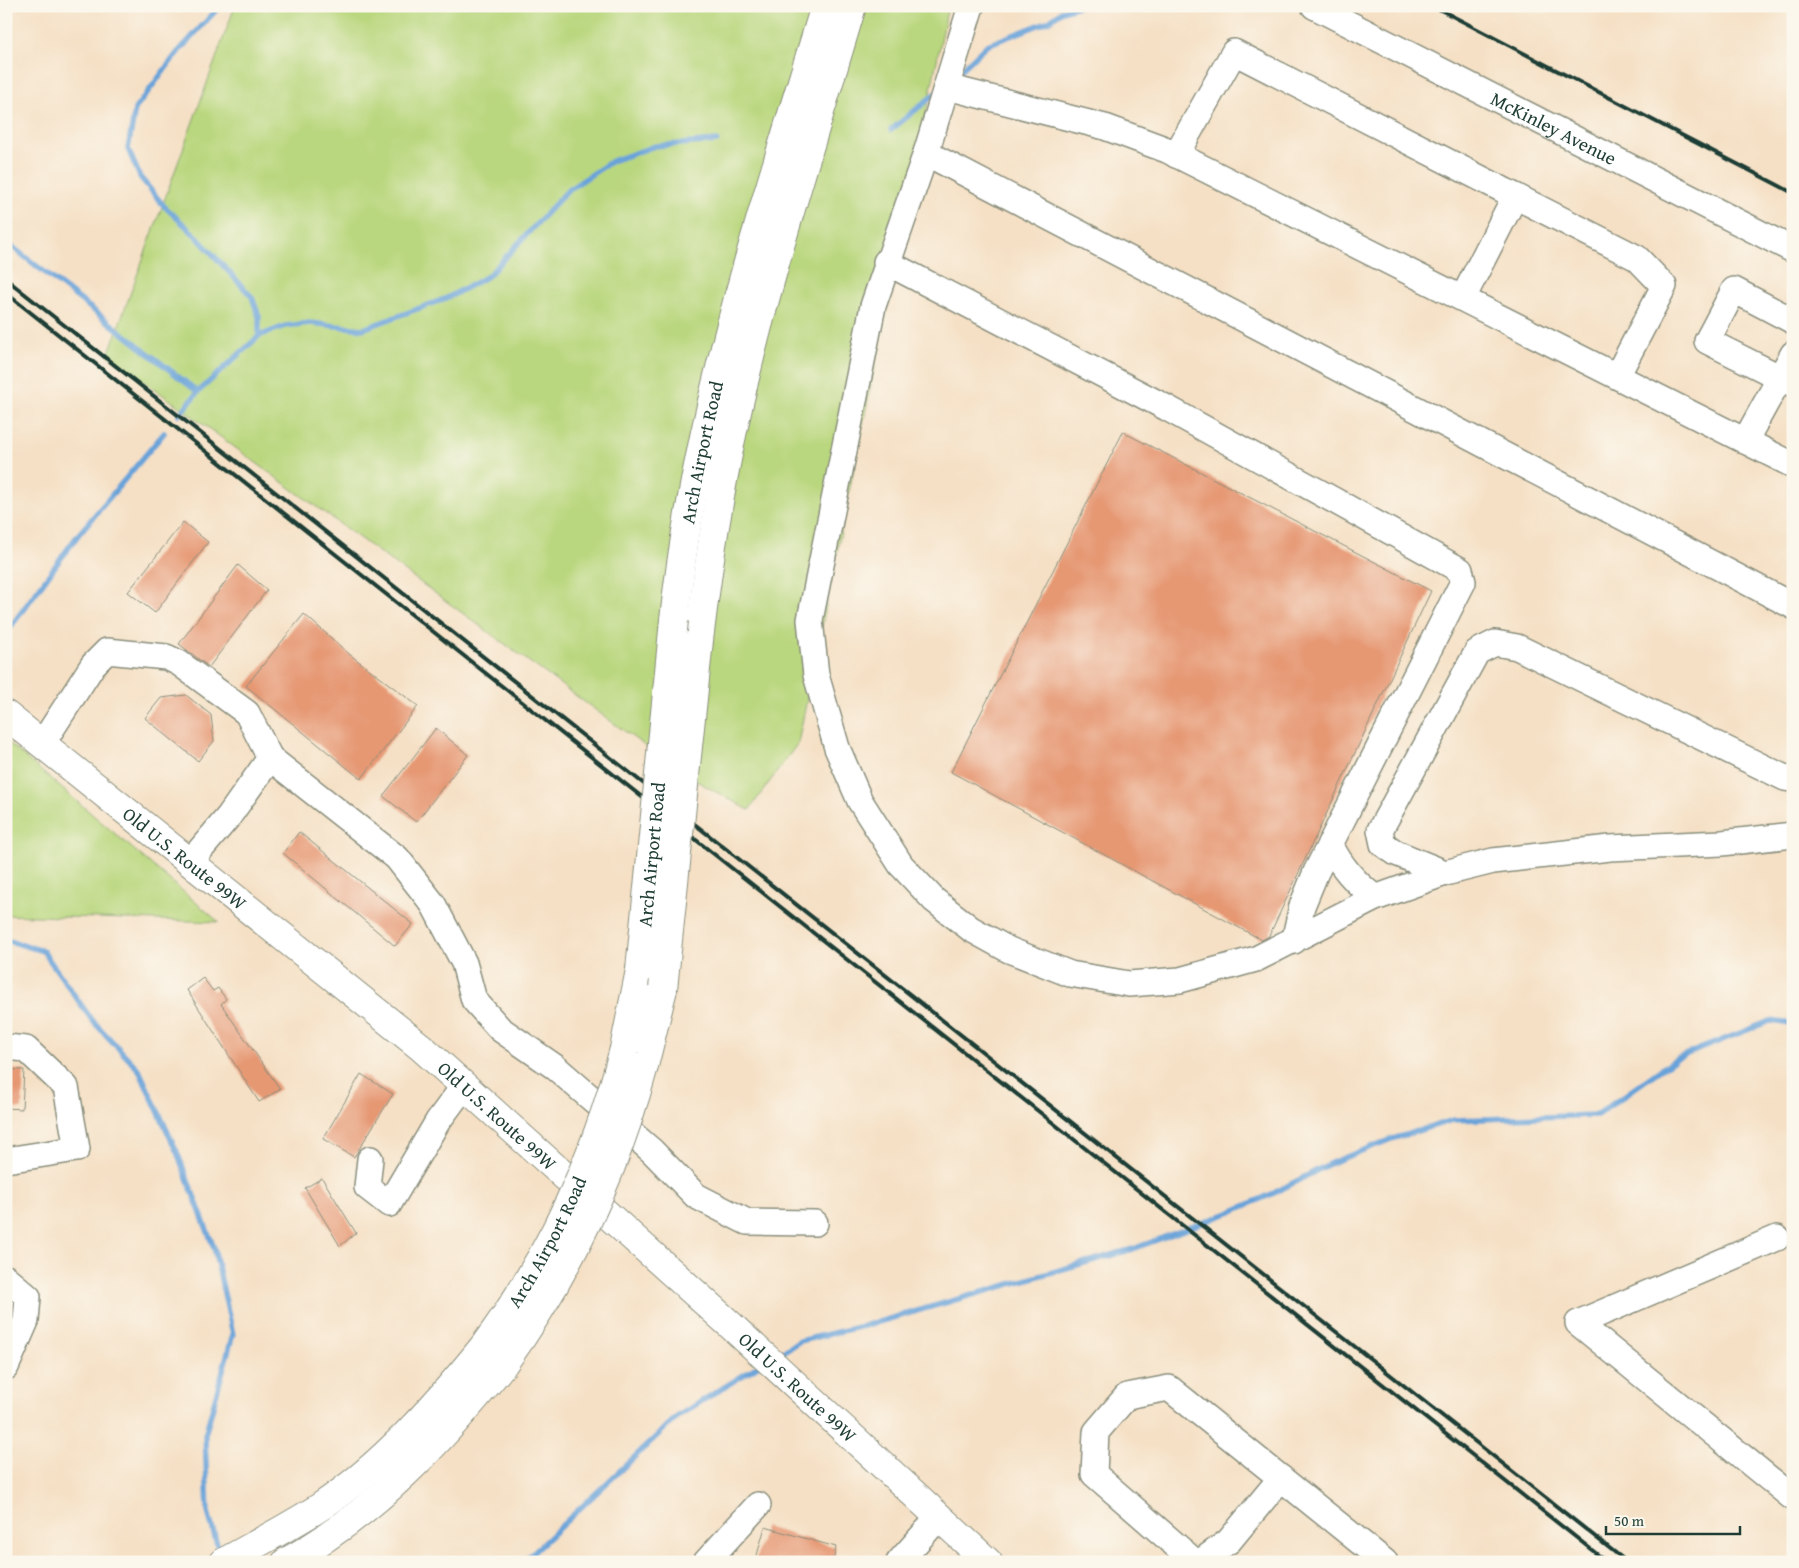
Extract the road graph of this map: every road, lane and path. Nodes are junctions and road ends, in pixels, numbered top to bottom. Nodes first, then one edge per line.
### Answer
1 (825, 6) edge
2 (852, 6) edge
3 (971, 6) edge
4 (1314, 6) edge
5 (947, 87) junction
6 (926, 153) junction
7 (1176, 155) junction
8 (1515, 196) junction
9 (1793, 250) edge
10 (886, 262) junction
11 (1463, 298) junction
12 (1793, 321) edge
13 (1793, 354) edge
14 (1618, 376) junction
15 (1786, 381) edge
16 (1745, 441) junction
17 (1793, 465) edge
18 (1793, 606) edge
19 (6, 715) edge
20 (42, 744) junction
21 (270, 758) junction
22 (1793, 779) edge
23 (1793, 835) edge
24 (1330, 844) junction
25 (190, 862) junction
26 (1445, 873) junction
27 (1374, 898) junction
28 (1294, 941) junction
29 (6, 1047) edge
30 (634, 1058) junction
31 (464, 1086) junction
32 (370, 1159) dead end
33 (6, 1160) edge
34 (815, 1223) dead end
35 (1777, 1238) dead end
36 (6, 1278) edge
37 (494, 1354) junction
38 (6, 1367) edge
39 (1281, 1478) junction
40 (1793, 1498) edge
41 (758, 1505) dead end
42 (939, 1517) junction
43 (1184, 1559) edge
44 (224, 1562) edge
45 (286, 1562) edge
46 (706, 1562) edge
47 (899, 1562) edge
48 (988, 1562) edge
49 (1385, 1562) edge

1 - 30 main road, Arch Airport Road, bridge
2 - 30 main road, Arch Airport Road, bridge
3 - 5 street
4 - 9 street, McKinley Avenue
5 - 6 street
5 - 7 street
6 - 10 street
6 - 18 street
7 - 8 street
7 - 11 street
8 - 11 street
8 - 14 street
10 - 24 street
10 - 28 street
11 - 14 street
12 - 15 street
13 - 15 street
14 - 16 street
15 - 16 street
16 - 17 street
19 - 20 main road, Old U.S. Route 99W
20 - 21 street
20 - 25 main road, Old U.S. Route 99W
21 - 25 street
21 - 34 street
22 - 26 street
23 - 26 street
24 - 27 street
24 - 28 street
25 - 31 main road, Old U.S. Route 99W
26 - 27 street
27 - 28 street
29 - 33 street
30 - 37 main road, Arch Airport Road, bridge
31 - 32 street
31 - 42 main road, Old U.S. Route 99W
35 - 40 street
36 - 38 street
37 - 44 main road, Arch Airport Road
37 - 45 main road, Arch Airport Road
39 - 43 street
39 - 43 street
39 - 49 street
41 - 46 street
42 - 47 street
42 - 48 main road, Old U.S. Route 99W

